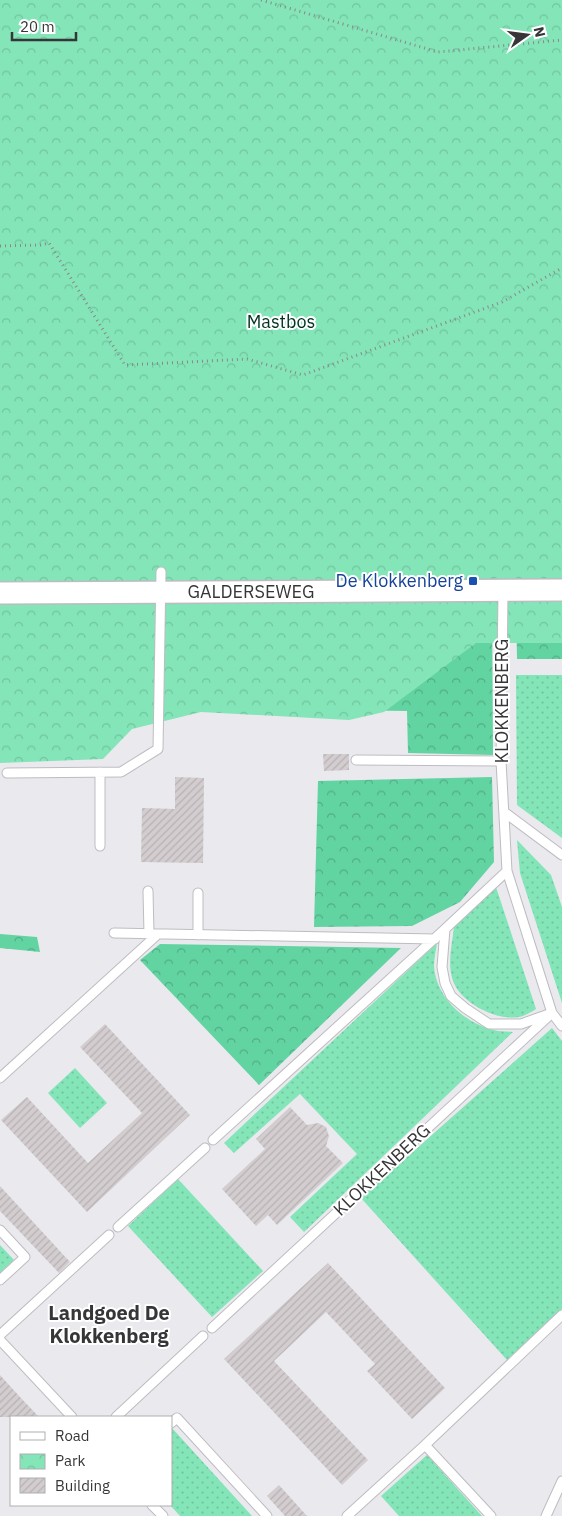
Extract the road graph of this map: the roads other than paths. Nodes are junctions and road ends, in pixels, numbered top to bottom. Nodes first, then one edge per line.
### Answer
1 (160, 582) junction
2 (562, 590) edge
3 (503, 591) junction
4 (0, 593) edge
5 (356, 760) dead end
6 (501, 761) junction
7 (100, 772) junction
8 (6, 773) dead end
9 (504, 812) junction
10 (100, 846) dead end
11 (562, 855) edge
12 (507, 871) junction
13 (148, 891) dead end
14 (198, 893) dead end
15 (445, 929) junction
16 (114, 934) dead end
17 (153, 934) junction
18 (198, 935) junction
19 (434, 939) junction
20 (552, 1013) junction
21 (562, 1026) edge
22 (0, 1078) edge
23 (214, 1140) dead end
24 (205, 1148) dead end
25 (118, 1227) dead end
26 (0, 1230) edge
27 (109, 1235) dead end
28 (0, 1280) edge
29 (562, 1316) edge
30 (212, 1328) dead end
31 (0, 1335) edge
32 (203, 1336) dead end
33 (0, 1340) edge
34 (71, 1416) edge
35 (117, 1416) edge
36 (172, 1422) edge
37 (425, 1444) junction
38 (562, 1482) edge
39 (153, 1506) edge
40 (353, 1514) edge
41 (163, 1516) edge
42 (267, 1516) edge
43 (491, 1516) edge
44 (546, 1516) edge

1 - 3 street, GALDERSEWEG
1 - 4 street, GALDERSEWEG
1 - 7 lane
2 - 3 street, GALDERSEWEG
3 - 6 lane, KLOKKENBERG
5 - 6 lane
6 - 9 lane, KLOKKENBERG
7 - 8 lane
7 - 10 lane
9 - 11 lane
9 - 12 lane, KLOKKENBERG
12 - 15 lane
12 - 20 lane, KLOKKENBERG
13 - 17 lane
14 - 18 lane
15 - 19 lane
15 - 20 lane
16 - 17 lane
17 - 18 lane
17 - 22 lane
18 - 19 lane
19 - 23 lane
20 - 21 lane, KLOKKENBERG
20 - 30 lane, KLOKKENBERG
24 - 25 lane
26 - 28 lane
27 - 31 lane
29 - 37 lane
32 - 35 lane
33 - 34 lane
36 - 42 lane
37 - 40 lane
37 - 43 lane
38 - 44 lane
39 - 41 lane

